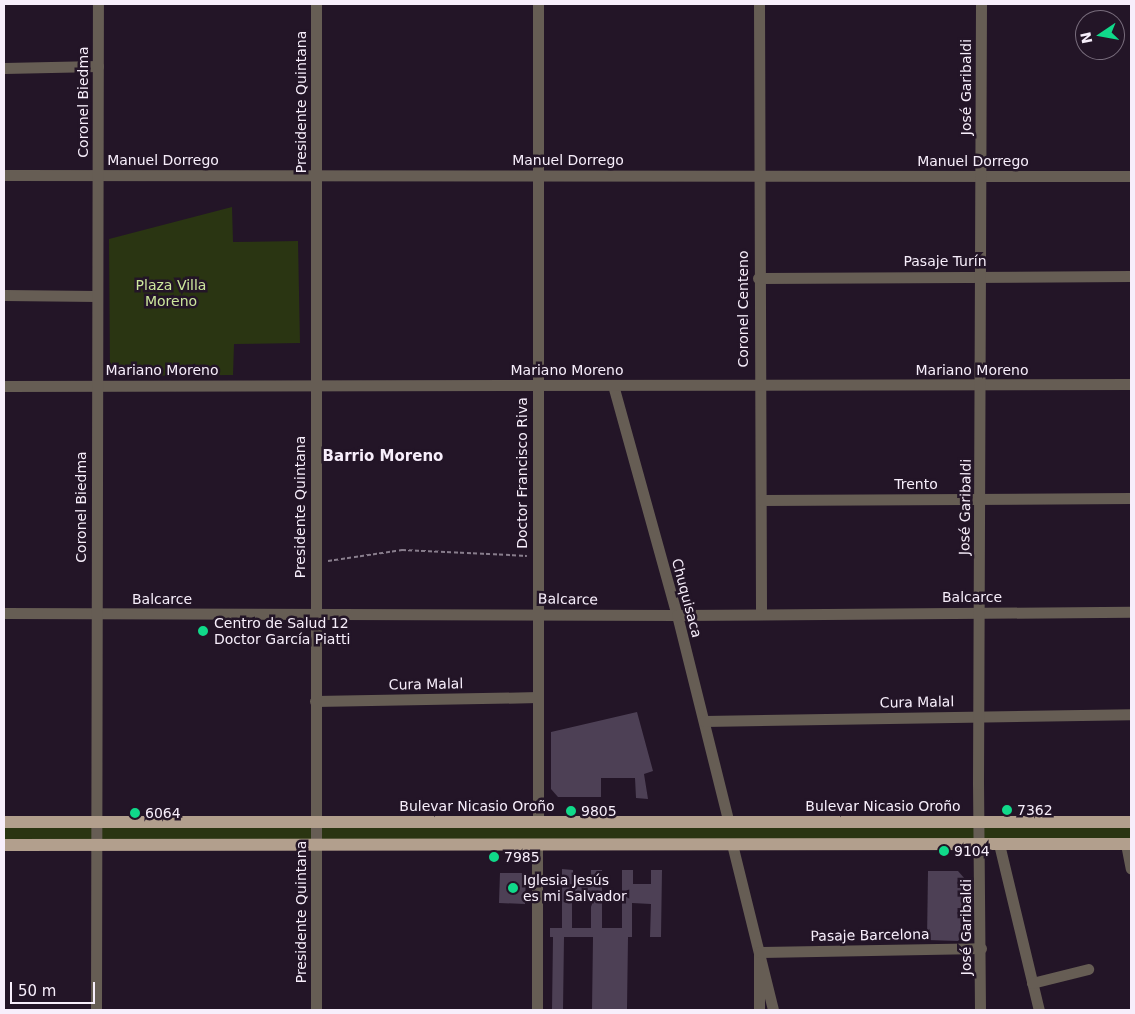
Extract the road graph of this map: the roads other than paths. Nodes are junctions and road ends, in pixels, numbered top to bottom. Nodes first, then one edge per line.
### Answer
1 (98, 4) edge
2 (316, 4) edge
3 (538, 4) edge
4 (759, 4) edge
5 (981, 4) edge
6 (98, 66) junction
7 (4, 68) edge
8 (538, 174) junction
9 (4, 175) edge
10 (98, 175) junction
11 (316, 175) junction
12 (759, 175) junction
13 (981, 176) junction
14 (1131, 176) edge
15 (981, 276) junction
16 (1131, 276) edge
17 (758, 278) junction
18 (4, 295) edge
19 (97, 296) junction
20 (981, 384) junction
21 (1131, 384) edge
22 (97, 385) junction
23 (315, 385) junction
24 (613, 385) junction
25 (4, 386) edge
26 (537, 386) junction
27 (758, 386) junction
28 (981, 498) junction
29 (1131, 498) edge
30 (761, 500) junction
31 (978, 612) junction
32 (1131, 612) edge
33 (4, 613) edge
34 (761, 613) junction
35 (96, 614) junction
36 (314, 614) junction
37 (537, 614) junction
38 (677, 615) junction
39 (538, 697) junction
40 (315, 701) junction
41 (1131, 714) edge
42 (978, 716) junction
43 (704, 720) junction
44 (728, 820) junction
45 (538, 821) junction
46 (980, 821) junction
47 (4, 822) edge
48 (95, 822) junction
49 (315, 822) junction
50 (1131, 822) edge
51 (537, 844) junction
52 (732, 844) junction
53 (980, 844) junction
54 (999, 844) junction
55 (1129, 844) edge
56 (4, 845) edge
57 (96, 845) junction
58 (315, 845) junction
59 (1131, 870) edge
60 (981, 948) junction
61 (759, 952) junction
62 (1088, 969) dead end
63 (1032, 983) junction
64 (96, 1010) edge
65 (316, 1010) edge
66 (537, 1010) edge
67 (759, 1010) edge
68 (773, 1010) edge
69 (980, 1010) edge
70 (1039, 1010) edge

1 - 6 street, Coronel Biedma
2 - 11 street, Presidente Quintana
3 - 8 street, Doctor Francisco Riva
4 - 12 street, Coronel Centeno
5 - 13 street, José Garibaldi
6 - 7 street
6 - 10 street, Coronel Biedma
8 - 11 street, Manuel Dorrego
8 - 12 street, Manuel Dorrego
8 - 26 street, Doctor Francisco Riva
9 - 10 street, Manuel Dorrego
10 - 11 street, Manuel Dorrego
10 - 19 street, Coronel Biedma
11 - 23 street, Presidente Quintana
12 - 13 street, Manuel Dorrego
12 - 17 street, Coronel Centeno
13 - 14 street, Manuel Dorrego
13 - 15 street, José Garibaldi
15 - 16 street, Pasaje Turín
15 - 17 street, Pasaje Turín
15 - 20 street, José Garibaldi
17 - 27 street, Coronel Centeno
18 - 19 street
19 - 22 street, Coronel Biedma
20 - 21 street, Mariano Moreno
20 - 27 street, Mariano Moreno
20 - 28 street, José Garibaldi
22 - 23 street, Mariano Moreno
22 - 25 street, Mariano Moreno
22 - 35 street, Coronel Biedma
23 - 26 street, Mariano Moreno
23 - 36 street, Presidente Quintana
24 - 26 street, Mariano Moreno
24 - 27 street, Mariano Moreno
24 - 38 street, Chuquisaca
26 - 37 street, Doctor Francisco Riva
27 - 30 street, Coronel Centeno
28 - 29 street, Trento
28 - 30 street, Trento
28 - 31 street, José Garibaldi
30 - 34 street, Coronel Centeno
31 - 32 street, Balcarce
31 - 34 street, Balcarce
31 - 42 street, José Garibaldi
33 - 35 street, Balcarce
34 - 38 street, Balcarce
35 - 36 street, Balcarce
35 - 48 street, Coronel Biedma
36 - 37 street, Balcarce
36 - 40 street, Presidente Quintana
37 - 38 street, Balcarce
37 - 39 street, Doctor Francisco Riva
38 - 43 street, Chuquisaca
39 - 40 street, Cura Malal
39 - 45 street, Doctor Francisco Riva
40 - 49 street, Presidente Quintana
41 - 42 street, Cura Malal
42 - 43 street, Cura Malal
42 - 46 street, José Garibaldi
43 - 44 street, Chuquisaca
44 - 45 main road, Bulevar Nicasio Oroño
44 - 46 main road, Bulevar Nicasio Oroño
45 - 49 main road, Bulevar Nicasio Oroño
46 - 50 main road, Bulevar Nicasio Oroño
46 - 53 street, José Garibaldi
47 - 48 main road, Bulevar Nicasio Oroño
48 - 49 main road, Bulevar Nicasio Oroño
48 - 57 street, Coronel Biedma
49 - 58 street, Presidente Quintana
51 - 52 main road
51 - 58 main road
51 - 66 street
52 - 53 main road
52 - 61 street
53 - 54 main road
53 - 60 street, José Garibaldi
54 - 55 main road
54 - 63 street
55 - 59 street
56 - 57 main road
57 - 58 main road
57 - 64 street, Coronel Biedma
58 - 65 street, Presidente Quintana
60 - 61 street, Pasaje Barcelona
60 - 69 street, José Garibaldi
61 - 67 street
61 - 68 street
62 - 63 street
63 - 70 street

